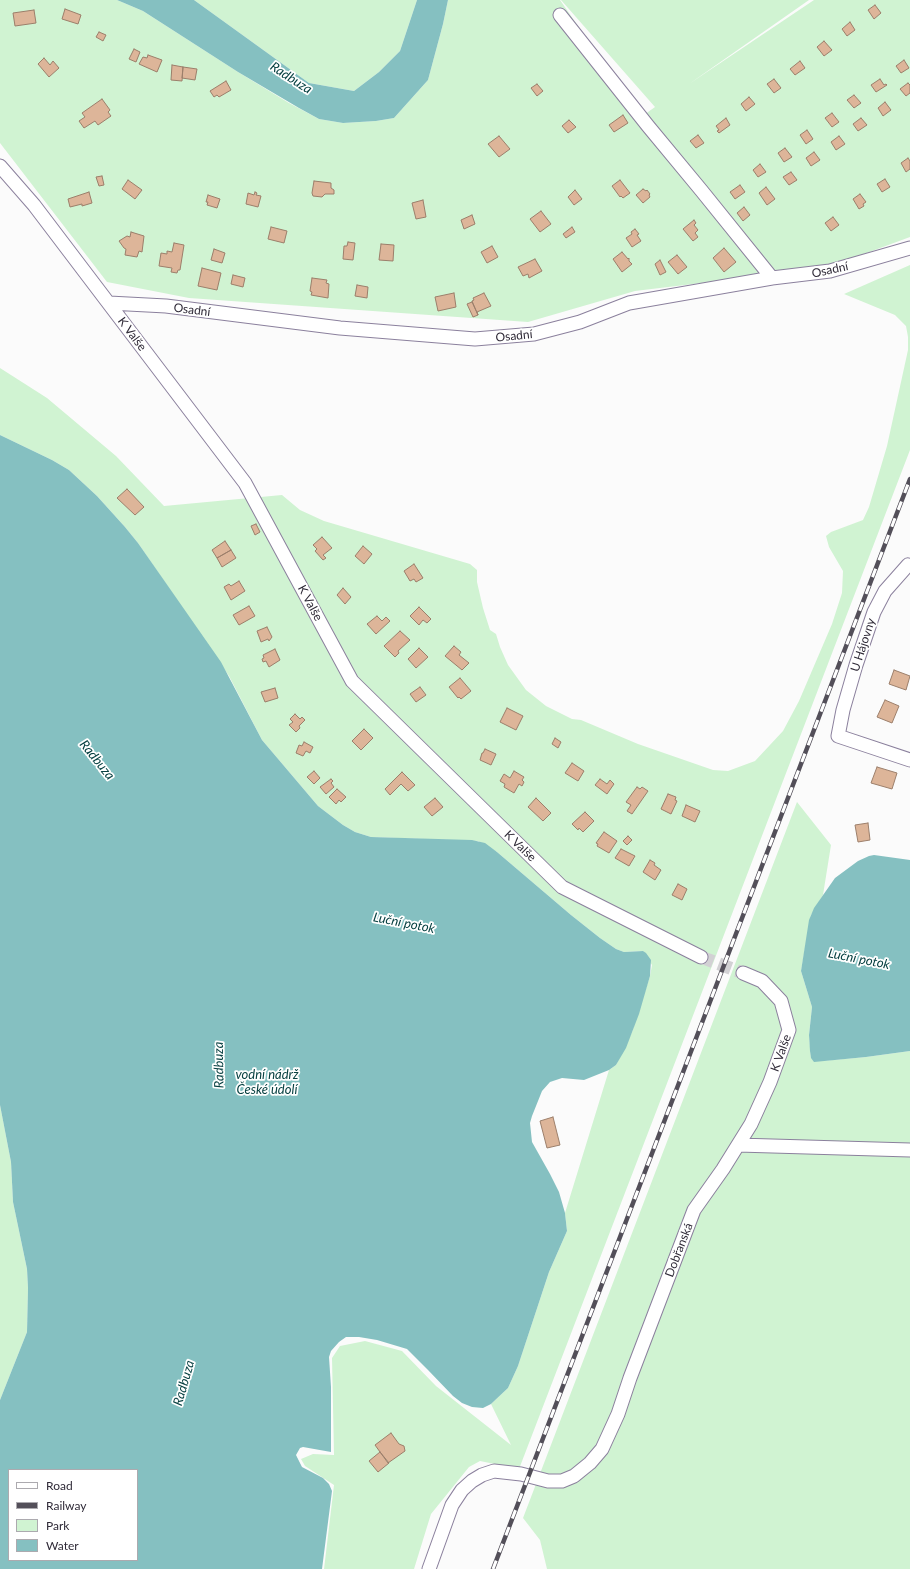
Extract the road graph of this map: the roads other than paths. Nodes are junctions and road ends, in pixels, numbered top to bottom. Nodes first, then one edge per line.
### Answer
1 (560, 15) dead end
2 (0, 166) edge
3 (910, 248) edge
4 (772, 278) junction
5 (109, 303) junction
6 (910, 566) edge
7 (910, 760) edge
8 (701, 957) tunnel mouth
9 (743, 973) tunnel mouth
10 (738, 1146) junction
11 (910, 1150) edge
12 (429, 1569) edge

1 - 4 street
2 - 5 street, K Valše
3 - 4 street, Osadní
4 - 5 street, Osadní
5 - 8 street, K Valše
6 - 7 street, U Hájovny
9 - 10 street, K Valše
10 - 11 street
10 - 12 street, Dobřanská

